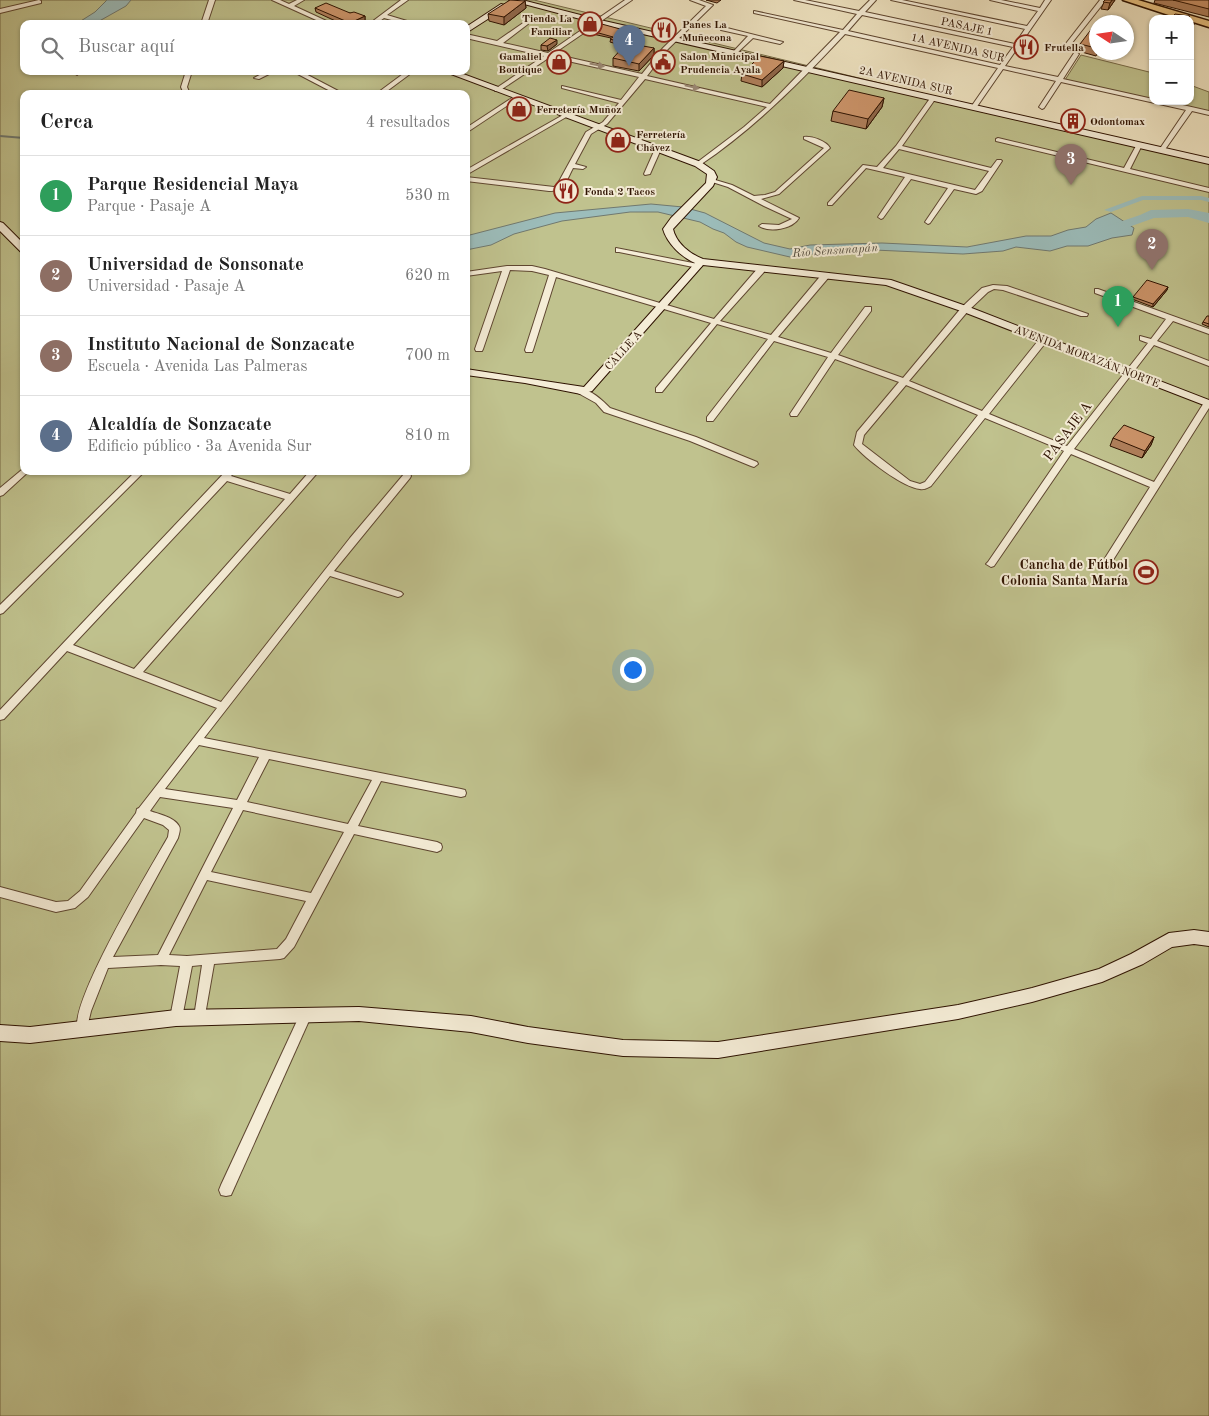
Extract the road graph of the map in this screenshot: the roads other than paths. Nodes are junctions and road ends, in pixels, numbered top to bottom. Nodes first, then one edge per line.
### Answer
1 (212, 0) edge
2 (276, 0) edge
3 (301, 0) edge
4 (405, 0) edge
5 (513, 0) edge
6 (629, 0) edge
7 (694, 0) edge
8 (796, 0) edge
9 (873, 0) edge
10 (894, 0) edge
11 (993, 0) edge
12 (1048, 0) edge
13 (1103, 0) edge
14 (1124, 0) edge
15 (39, 2) dead end
16 (290, 6) junction
17 (1041, 10) junction
18 (0, 11) edge
19 (756, 12) dead end
20 (860, 14) junction
21 (1163, 15) edge
22 (383, 16) junction
23 (205, 20) edge
24 (321, 20) edge
25 (378, 20) edge
26 (398, 20) edge
27 (599, 22) junction
28 (526, 23) dead end
29 (1209, 24) edge
30 (1194, 25) edge
31 (470, 28) edge
32 (1029, 28) junction
33 (724, 29) dead end
34 (1209, 30) edge
35 (844, 32) junction
36 (752, 35) junction
37 (470, 37) edge
38 (675, 39) junction
39 (780, 42) dead end
40 (498, 43) junction
41 (1016, 46) junction
42 (1066, 47) dead end
43 (736, 52) junction
44 (1076, 54) dead end
45 (550, 55) junction
46 (1002, 67) junction
47 (808, 69) junction
48 (188, 75) edge
49 (263, 75) edge
50 (303, 75) edge
51 (405, 75) edge
52 (458, 75) edge
53 (644, 76) junction
54 (257, 78) dead end
55 (1059, 80) junction
56 (564, 87) dead end
57 (185, 90) edge
58 (333, 90) edge
59 (384, 90) edge
60 (497, 90) junction
61 (517, 98) junction
62 (933, 98) junction
63 (1149, 101) edge
64 (623, 102) junction
65 (1170, 105) edge
66 (772, 106) junction
67 (974, 107) junction
68 (1042, 107) dead end
69 (1190, 109) junction
70 (1209, 113) edge
71 (565, 116) junction
72 (597, 127) junction
73 (470, 128) edge
74 (806, 138) dead end
75 (998, 140) dead end
76 (1139, 145) junction
77 (898, 147) junction
78 (658, 149) junction
79 (1162, 150) junction
80 (999, 161) dead end
81 (1209, 161) edge
82 (698, 164) junction
83 (571, 166) junction
84 (583, 167) dead end
85 (879, 168) junction
86 (993, 170) junction
87 (1126, 170) junction
88 (470, 171) edge
89 (647, 174) dead end
90 (909, 176) junction
91 (470, 179) edge
92 (712, 180) junction
93 (952, 187) junction
94 (1209, 190) edge
95 (752, 198) junction
96 (830, 204) dead end
97 (881, 217) dead end
98 (928, 222) dead end
99 (0, 225) edge
100 (762, 226) dead end
101 (20, 246) edge
102 (619, 250) dead end
103 (699, 264) junction
104 (507, 268) junction
105 (760, 270) junction
106 (470, 273) edge
107 (553, 274) junction
108 (826, 275) junction
109 (1098, 291) dead end
110 (663, 305) junction
111 (868, 309) dead end
112 (965, 309) junction
113 (1084, 314) dead end
114 (1171, 318) junction
115 (716, 321) junction
116 (1209, 332) edge
117 (773, 338) junction
118 (1044, 339) junction
119 (1147, 340) junction
120 (479, 349) dead end
121 (529, 350) dead end
122 (832, 356) junction
123 (1209, 364) edge
124 (1129, 372) junction
125 (470, 373) edge
126 (904, 381) junction
127 (659, 390) dead end
128 (581, 391) junction
129 (1209, 403) edge
130 (794, 414) dead end
131 (984, 415) junction
132 (710, 419) dead end
133 (1069, 450) junction
134 (754, 464) dead end
135 (20, 475) edge
136 (137, 475) edge
137 (227, 475) edge
138 (231, 475) edge
139 (312, 475) edge
140 (407, 476) dead end
141 (1155, 486) junction
142 (0, 493) edge
143 (292, 498) junction
144 (991, 564) dead end
145 (1105, 566) dead end
146 (328, 572) junction
147 (398, 594) dead end
148 (0, 611) edge
149 (65, 646) junction
150 (136, 673) junction
151 (224, 707) junction
152 (0, 716) edge
153 (197, 741) junction
154 (266, 754) junction
155 (379, 776) junction
156 (157, 792) junction
157 (461, 792) dead end
158 (239, 805) junction
159 (141, 812) junction
160 (352, 828) junction
161 (437, 847) dead end
162 (204, 875) junction
163 (0, 892) edge
164 (314, 898) junction
165 (1209, 939) edge
166 (161, 960) junction
167 (209, 960) junction
168 (187, 961) junction
169 (104, 963) junction
170 (306, 1014) junction
171 (200, 1017) junction
172 (176, 1018) junction
173 (82, 1028) junction
174 (0, 1033) edge
175 (226, 1190) dead end

1 - 23 street
2 - 16 street
3 - 16 street
4 - 22 street
5 - 27 street, 2A AVENIDA SUR
5 - 31 street
6 - 27 street
7 - 38 street
8 - 20 street, PASAJE 1
9 - 20 street
10 - 32 street
11 - 17 street
12 - 17 street
13 - 42 street
14 - 21 main road
14 - 29 main road
15 - 18 street
16 - 24 street
17 - 32 street
19 - 35 street, 1A AVENIDA SUR
20 - 35 street
20 - 41 street, PASAJE 1
22 - 25 street
22 - 26 street
27 - 38 street, 2A AVENIDA SUR
27 - 45 street
28 - 40 street
30 - 34 main road
32 - 41 street
33 - 36 street
35 - 46 street, 1A AVENIDA SUR
35 - 47 street
36 - 39 street
36 - 43 street
37 - 40 street
38 - 43 street, 2A AVENIDA SUR
38 - 53 street
40 - 45 street
41 - 46 street
43 - 47 street, 2A AVENIDA SUR
44 - 55 street
45 -> 53 street
45 - 60 street
46 - 55 street, 1A AVENIDA SUR
46 - 67 street
47 - 62 street, 2A AVENIDA SUR
47 - 66 street
48 - 57 street
49 - 54 street
50 - 58 street
51 - 59 street
52 - 60 street
53 - 64 street
53 -> 66 street
55 - 63 street, 1A AVENIDA SUR
55 - 68 street
56 - 64 street
60 - 61 street
61 - 71 street
61 - 73 street
62 - 67 street, 2A AVENIDA SUR
62 - 77 street
64 - 72 street
65 - 69 street, 1A AVENIDA SUR
66 - 82 street
67 - 76 street, 2A AVENIDA SUR
69 - 70 street, 1A AVENIDA SUR
69 - 79 street
71 - 72 street
71 - 88 street
72 - 78 street
72 - 83 street
74 - 95 street
75 - 87 street
76 - 79 street, 2A AVENIDA SUR
76 - 87 street
77 - 85 street
77 - 86 street
78 - 82 street
78 - 89 street
79 - 81 street, 2A AVENIDA SUR
80 - 86 street
82 - 92 street
83 - 84 street
83 - 91 street
85 - 90 street
85 - 96 street
86 - 93 street
87 - 94 street
90 - 93 street
90 - 97 street
92 - 95 street
92 - 103 street
93 - 98 street
95 - 100 street
99 - 101 street
102 - 103 street
103 - 105 street, AVENIDA MORAZÁN NORTE
103 - 110 street, CALLE A
104 - 106 street
104 - 107 street
104 - 120 street
105 - 108 street, AVENIDA MORAZÁN NORTE
105 - 115 street
107 - 110 street
107 - 121 street
108 - 112 street, AVENIDA MORAZÁN NORTE
108 - 117 street
109 - 114 street
110 - 115 street
110 - 128 street, CALLE A
111 - 122 street
112 - 113 street
112 - 118 street, AVENIDA MORAZÁN NORTE
112 - 126 street
114 - 116 street
114 - 119 street, PASAJE A
115 - 117 street
115 - 127 street
117 - 122 street
117 - 132 street
118 - 124 street, AVENIDA MORAZÁN NORTE
118 - 131 street
119 - 123 street
119 - 124 street, PASAJE A
122 - 126 street
122 - 130 street
124 - 129 street, AVENIDA MORAZÁN NORTE
124 - 133 street, PASAJE A
125 - 128 street
126 - 131 street
126 - 131 street
128 - 134 street
129 - 141 street
131 - 133 street
133 - 141 street
133 - 144 street, PASAJE A
135 - 142 street
136 - 148 street
137 - 149 street
138 - 143 street
139 - 143 street
140 - 146 street
141 - 145 street
143 - 150 street
146 - 147 street
146 - 151 street
149 - 150 street
149 - 152 street
150 - 151 street
151 - 153 street
153 - 154 street
153 - 156 street
154 - 155 street
154 - 158 street
155 - 157 street
155 - 160 street
156 - 158 street
156 - 159 street
158 - 160 street
158 - 162 street
159 - 163 street
159 - 169 street
160 - 161 street
160 - 164 street
162 - 164 street
162 - 166 street
164 - 167 street
165 - 170 street
166 - 168 street
166 - 169 street
167 - 168 street
167 - 171 street
168 - 172 street
169 - 173 street
170 - 171 street
170 - 175 street
171 - 172 street
172 - 173 street
173 - 174 street

